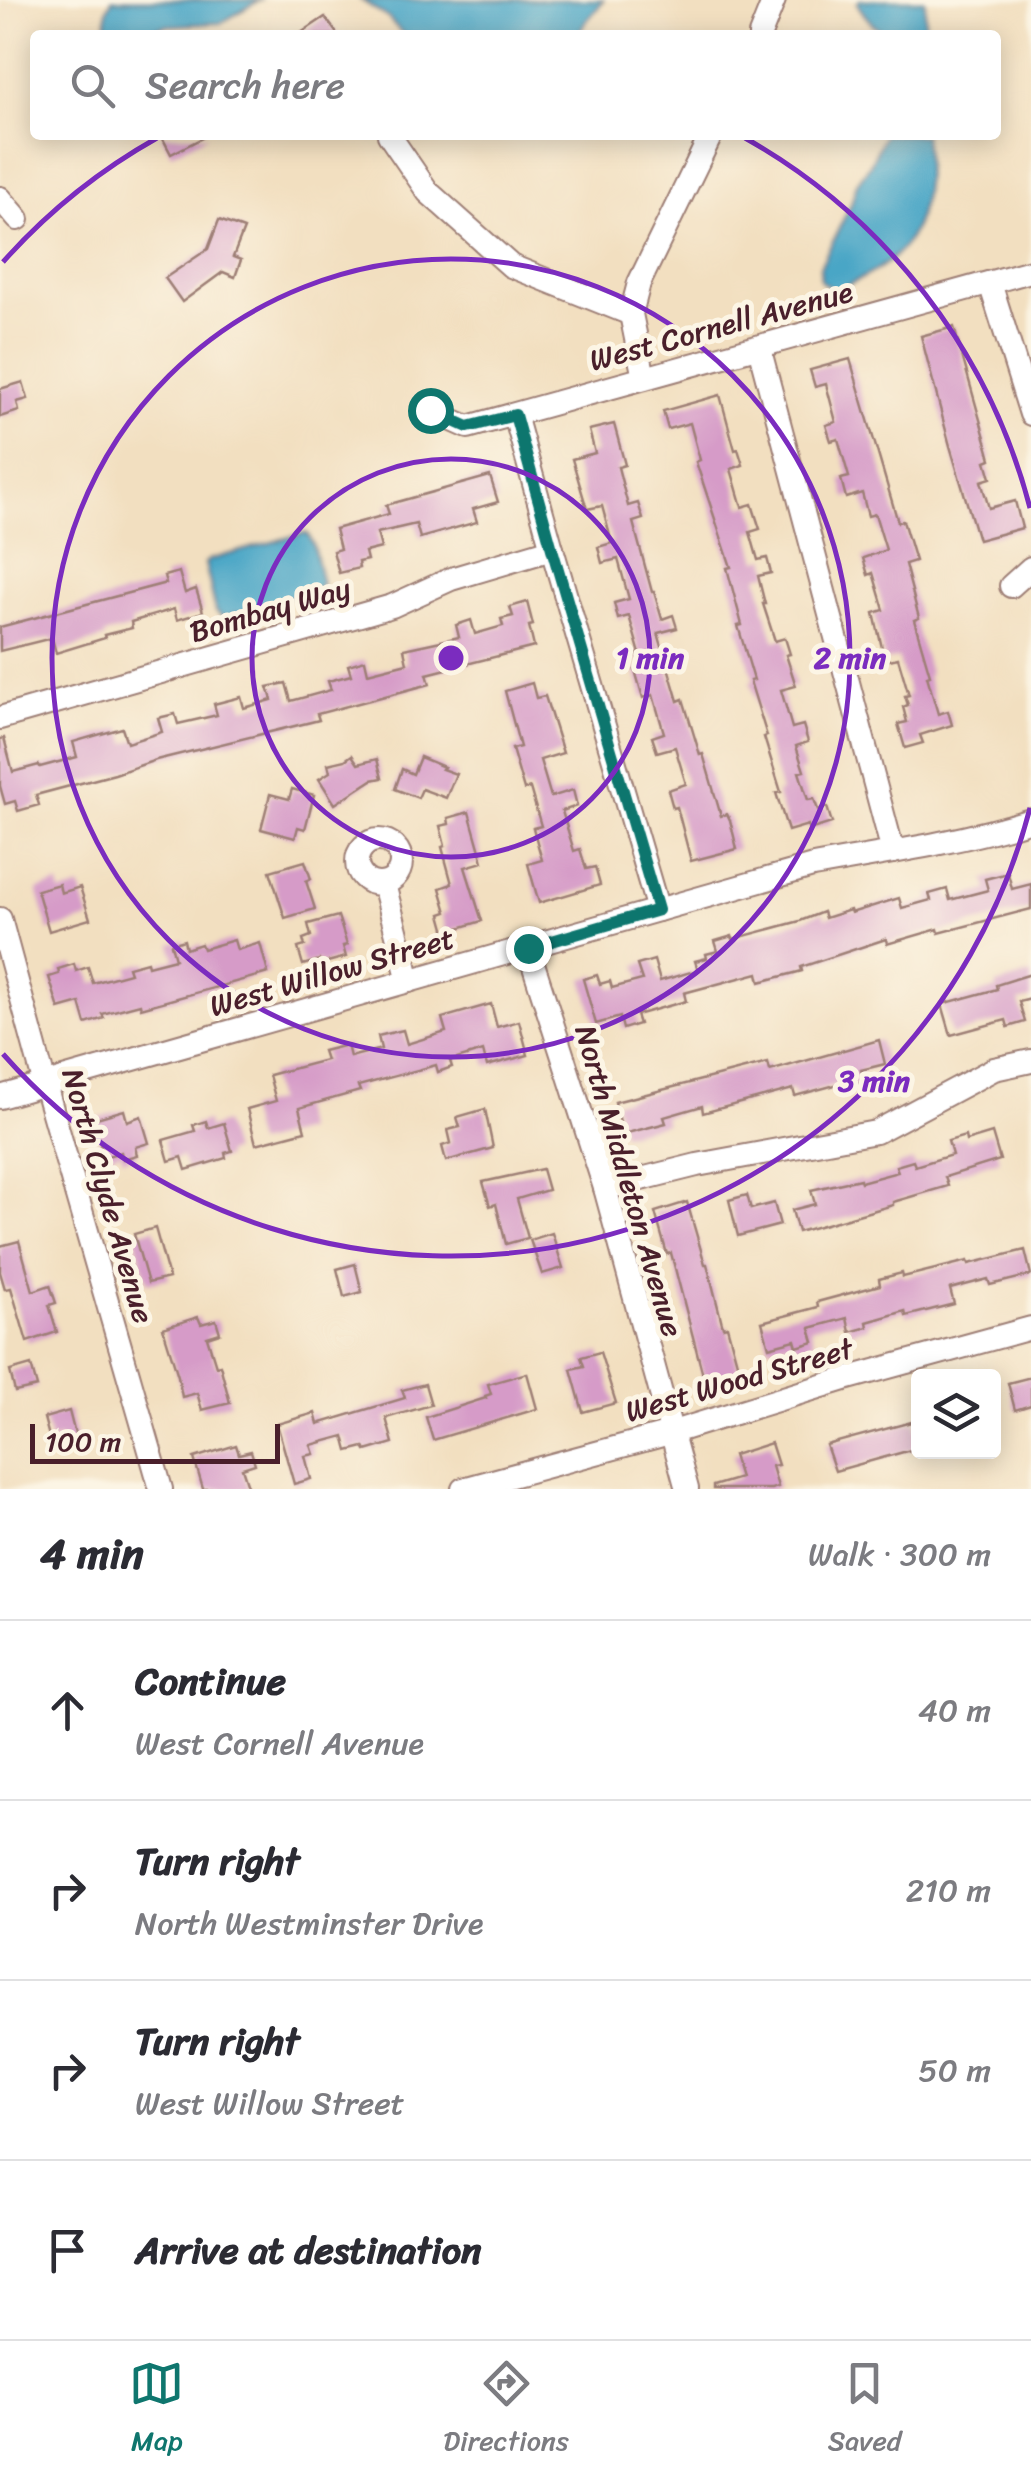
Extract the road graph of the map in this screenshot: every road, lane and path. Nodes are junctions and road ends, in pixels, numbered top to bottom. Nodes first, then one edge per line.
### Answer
1 (774, 0) edge
2 (762, 30) edge
3 (392, 140) edge
4 (709, 140) edge
5 (0, 198) edge
6 (18, 219) dead end
7 (1031, 271) edge
8 (990, 283) junction
9 (631, 314) junction
10 (759, 347) junction
11 (644, 378) junction
12 (430, 410) dead end
13 (1031, 414) edge
14 (515, 415) junction
15 (552, 549) junction
16 (1031, 568) edge
17 (1012, 586) dead end
18 (0, 718) edge
19 (1031, 820) edge
20 (893, 852) junction
21 (384, 884) dead end
22 (658, 910) junction
23 (0, 919) edge
24 (528, 948) junction
25 (409, 981) junction
26 (1031, 1062) edge
27 (45, 1084) junction
28 (0, 1097) edge
29 (604, 1188) junction
30 (1031, 1328) edge
31 (670, 1433) junction
32 (161, 1489) edge
33 (463, 1489) edge
34 (687, 1489) edge

1 - 2 street
3 - 9 street
4 - 9 street
5 - 6 street
7 - 8 street, West Cornell Avenue
8 - 10 street, West Cornell Avenue
8 - 13 street
9 - 11 street
10 - 11 street, West Cornell Avenue
10 - 20 street
11 - 14 street, West Cornell Avenue
12 - 14 street, West Cornell Avenue
14 - 15 street
15 - 18 street, Bombay Way
15 - 22 street
16 - 17 street
19 - 20 street, West Willow Street
20 - 22 street, West Willow Street
21 - 25 street
22 - 24 street, West Willow Street
23 - 27 street, North Clyde Avenue
24 - 25 street, West Willow Street
24 - 29 street, North Middleton Avenue
25 - 27 street, West Willow Street
26 - 29 street
27 - 28 street, West Willow Street
27 - 32 street, North Clyde Avenue
29 - 31 street, North Middleton Avenue
30 - 31 street, West Wood Street
31 - 33 street, West Wood Street
31 - 34 street, North Middleton Avenue

